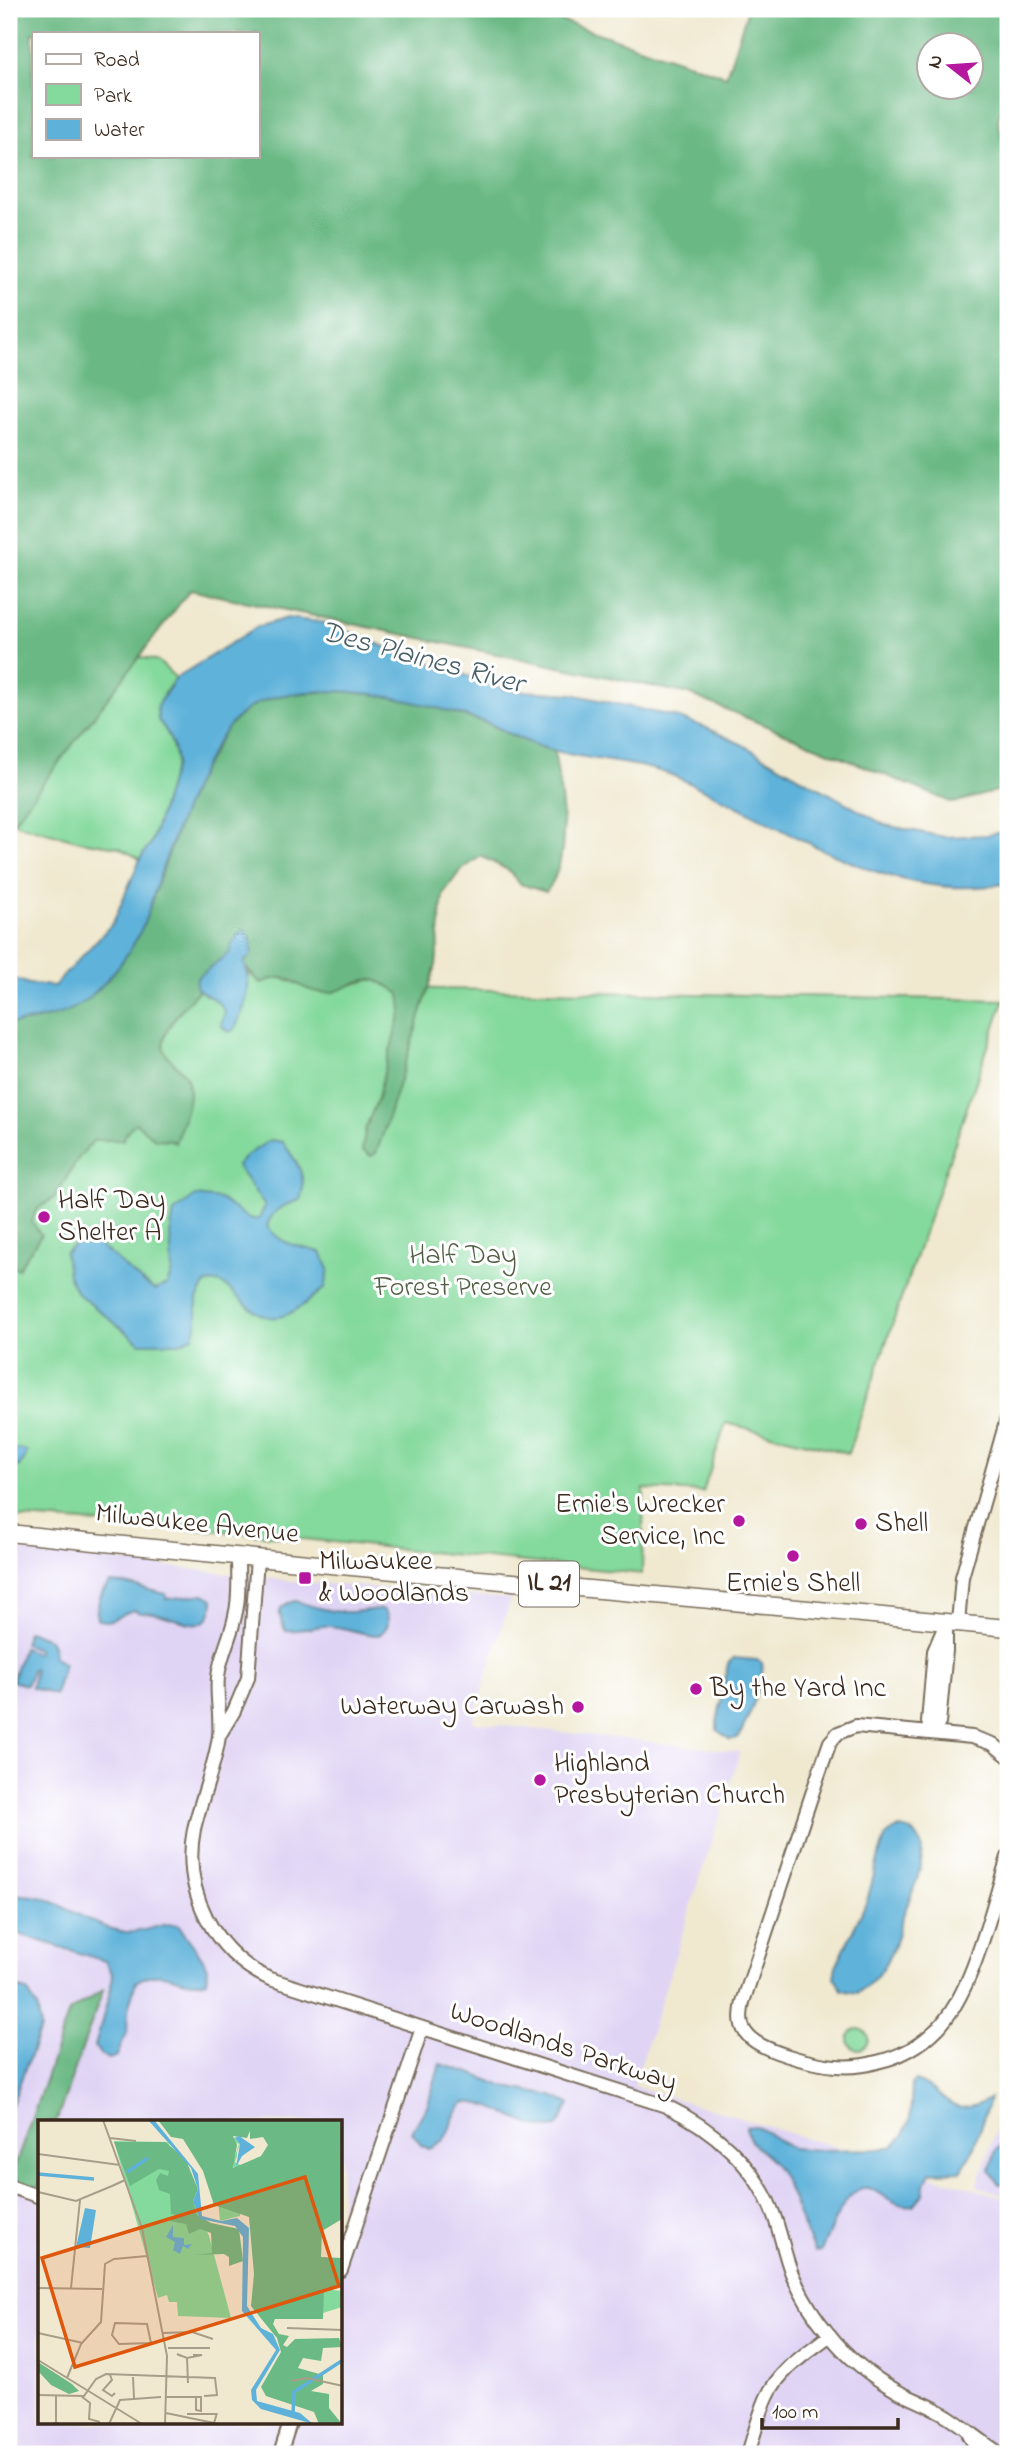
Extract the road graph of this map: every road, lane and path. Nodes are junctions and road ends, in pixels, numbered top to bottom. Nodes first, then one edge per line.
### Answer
1 (1008, 1415) edge
2 (9, 1533) edge
3 (238, 1557) junction
4 (257, 1559) junction
5 (952, 1623) junction
6 (1008, 1628) edge
7 (932, 1732) junction
8 (219, 1737) junction
9 (1008, 1756) edge
10 (1008, 1857) edge
11 (422, 2028) junction
12 (9, 2186) edge
13 (38, 2196) edge
14 (343, 2264) edge
15 (830, 2335) junction
16 (290, 2424) edge
17 (967, 2432) junction
18 (280, 2454) edge
19 (748, 2454) edge
20 (980, 2454) edge
21 (1001, 2454) edge

1 - 5 street
2 - 3 main road, Milwaukee Avenue / IL 21
3 - 4 main road, Milwaukee Avenue / IL 21
3 - 8 street, Woodlands Parkway
4 - 5 main road, Milwaukee Avenue / IL 21
4 - 8 street, Woodlands Parkway
5 - 6 main road, Milwaukee Avenue / IL 21
5 - 7 street
7 - 9 street
7 - 10 street
8 - 11 street, Woodlands Parkway
11 - 14 street
11 - 15 street, Woodlands Parkway
12 - 13 street
15 - 17 street, Woodlands Parkway
15 - 19 street
16 - 18 street
17 - 20 street, Woodlands Parkway
17 - 21 street, Woodlands Parkway

